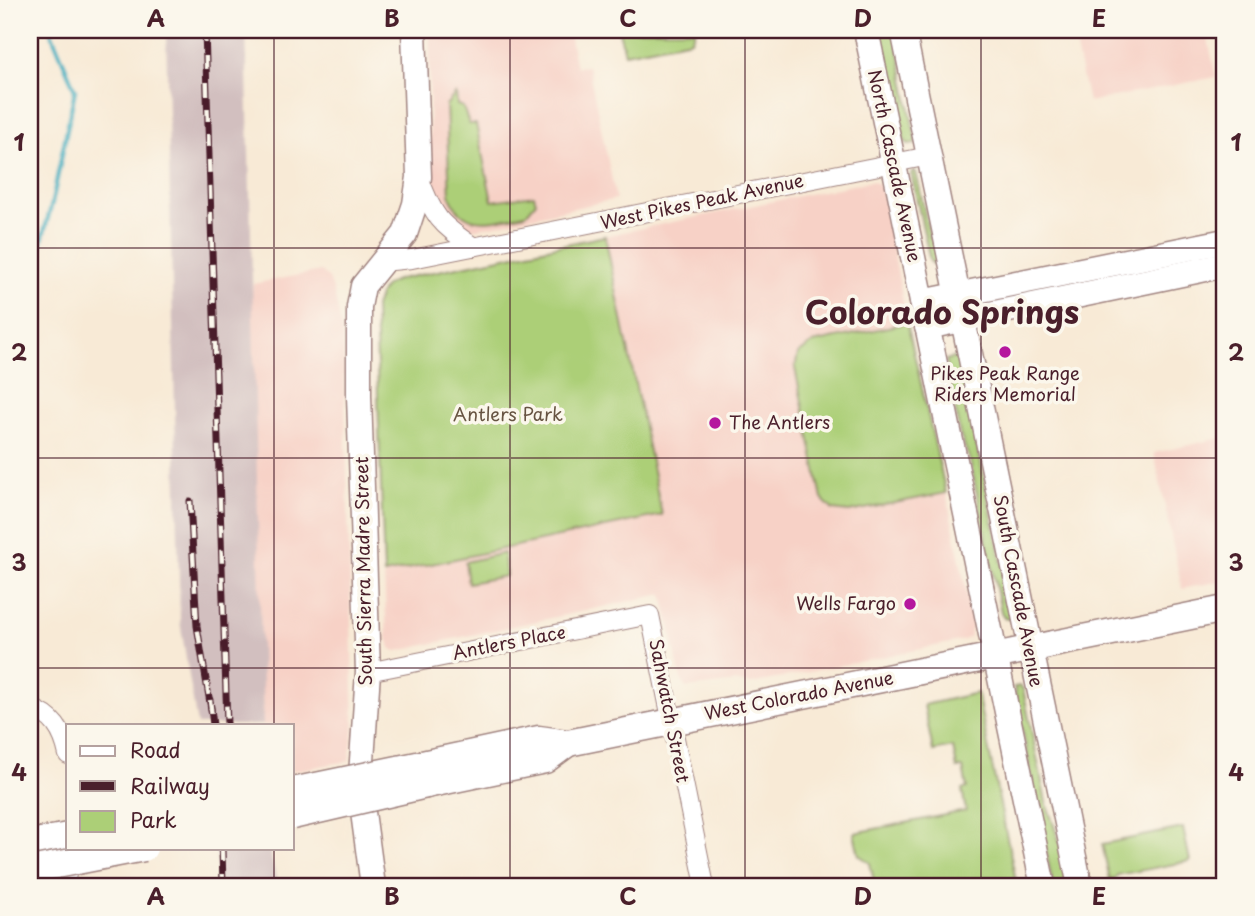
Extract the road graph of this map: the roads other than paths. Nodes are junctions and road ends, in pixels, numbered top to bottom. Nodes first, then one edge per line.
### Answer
1 (414, 30) edge
2 (866, 30) edge
3 (903, 30) edge
4 (929, 156) junction
5 (893, 163) junction
6 (419, 177) junction
7 (1225, 241) edge
8 (474, 247) junction
9 (382, 262) junction
10 (1225, 265) edge
11 (1056, 287) junction
12 (957, 295) junction
13 (922, 302) junction
14 (962, 320) junction
15 (927, 327) junction
16 (1225, 609) edge
17 (650, 615) joint
18 (1031, 648) junction
19 (995, 656) junction
20 (368, 672) junction
21 (30, 708) edge
22 (672, 722) junction
23 (66, 745) edge
24 (424, 774) junction
25 (294, 791) edge
26 (294, 815) edge
27 (66, 836) edge
28 (30, 844) edge
29 (71, 850) edge
30 (134, 850) edge
31 (30, 870) edge
32 (65, 886) edge
33 (373, 886) edge
34 (705, 886) edge
35 (1043, 886) edge
36 (1080, 886) edge

1 - 6 main road, South Sierra Madre Street
2 - 5 main road, North Cascade Avenue
3 - 4 main road, North Cascade Avenue
4 - 5 street, West Pikes Peak Avenue
4 - 12 main road, North Cascade Avenue
5 - 8 street, West Pikes Peak Avenue
5 - 13 main road, North Cascade Avenue
6 - 8 street
6 - 9 main road, South Sierra Madre Street
7 - 11 main road
8 - 9 street, West Pikes Peak Avenue
9 - 20 main road, South Sierra Madre Street
10 - 11 main road
11 - 12 main road
11 - 14 main road
12 - 13 main road
12 - 14 main road, South Cascade Avenue
13 - 15 main road, South Cascade Avenue
14 - 15 main road
14 - 18 main road, South Cascade Avenue
15 - 19 main road, South Cascade Avenue
16 - 18 main road, West Colorado Avenue
17 - 20 street, Antlers Place
17 - 22 street, Sahwatch Street
18 - 19 main road, West Colorado Avenue
18 - 36 main road, South Cascade Avenue
19 - 22 main road, West Colorado Avenue
19 - 35 main road, South Cascade Avenue
20 - 33 main road, South Sierra Madre Street
21 - 23 street
22 - 24 main road, West Colorado Avenue
22 - 34 street, Sahwatch Street
24 - 25 main road, West Colorado Avenue, bridge
24 - 26 main road, West Colorado Avenue, bridge
27 - 28 main road
29 - 32 street
30 - 31 main road, bridge

